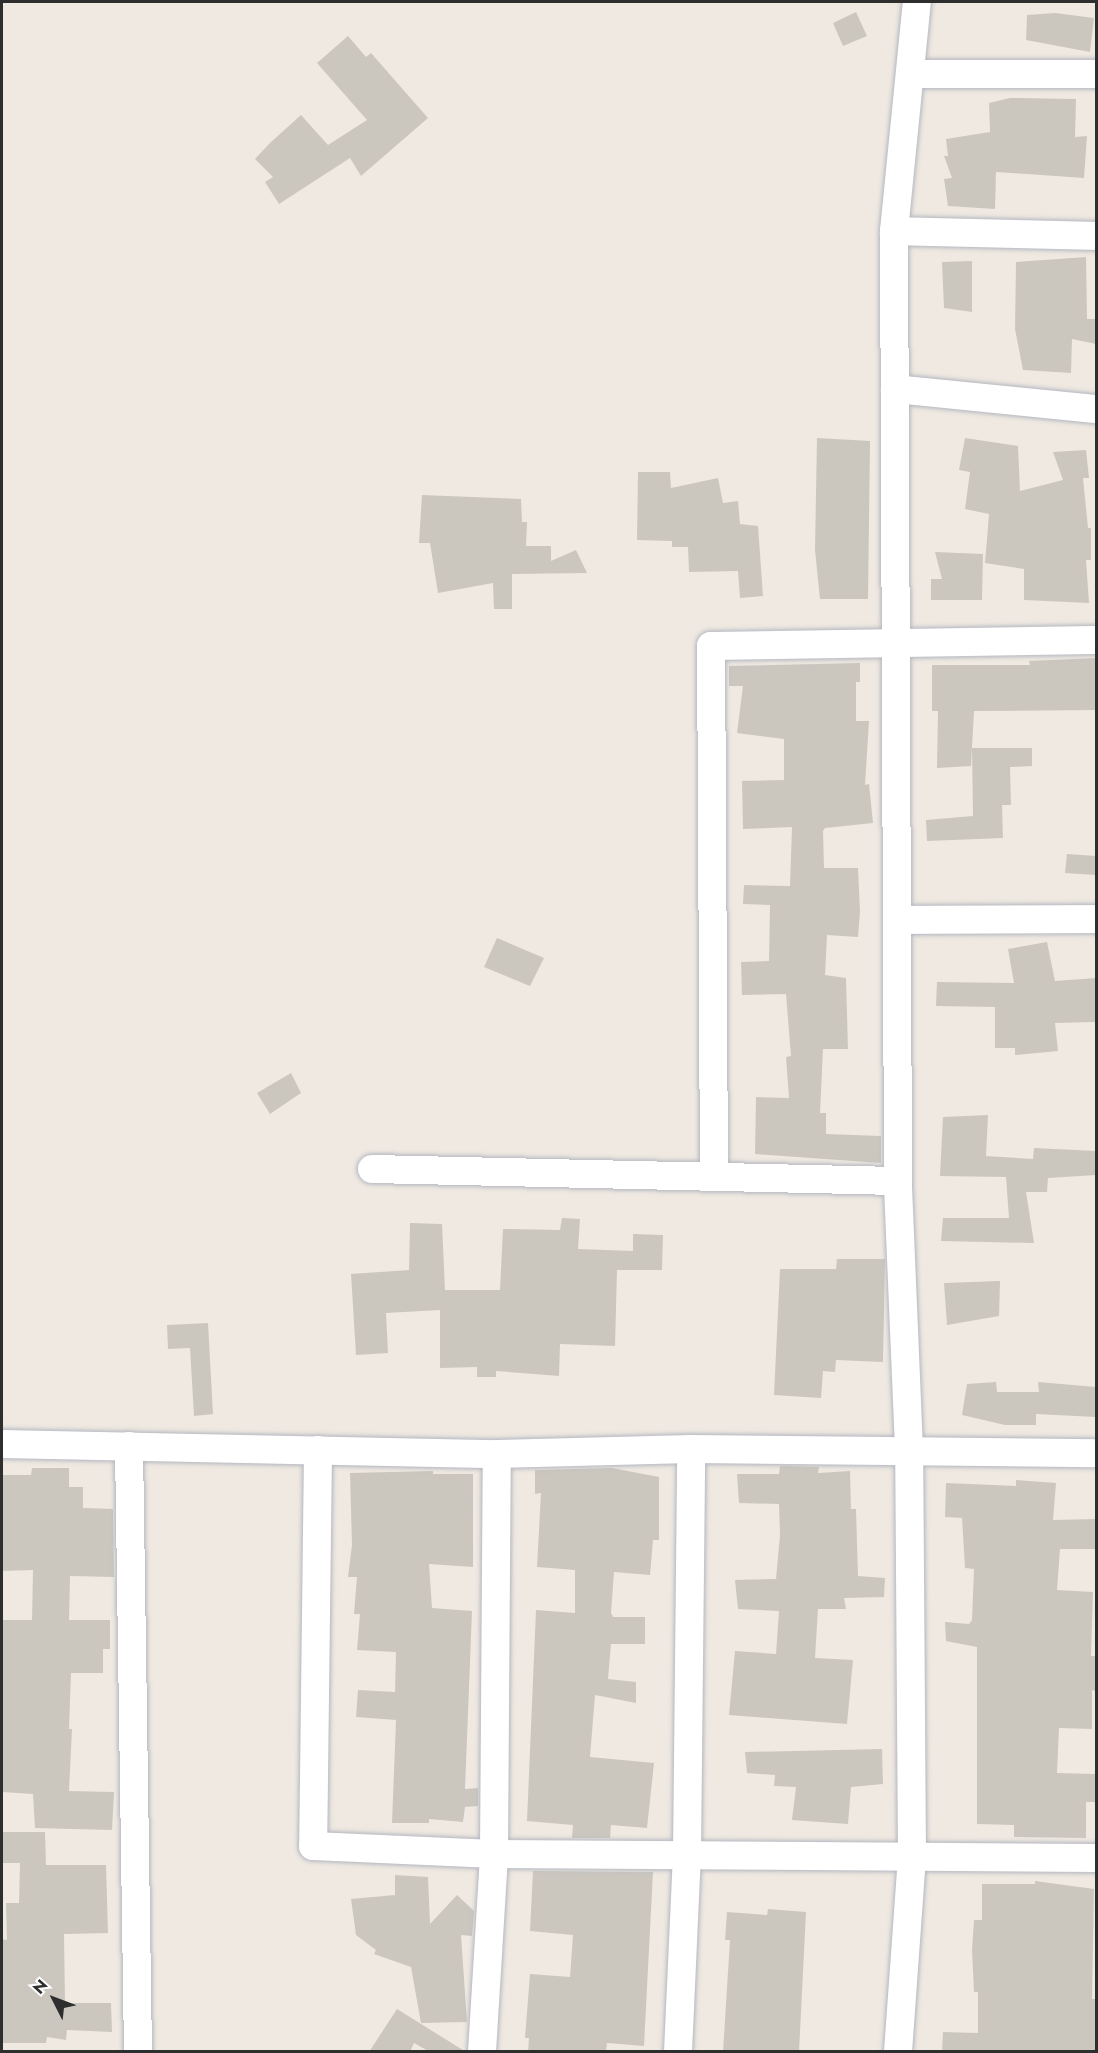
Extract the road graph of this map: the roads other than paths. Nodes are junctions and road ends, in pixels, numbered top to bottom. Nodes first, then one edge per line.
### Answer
1 (917, 2) edge
2 (910, 74) junction
3 (1096, 74) edge
4 (894, 231) junction
5 (1096, 236) edge
6 (895, 389) junction
7 (1096, 409) edge
8 (1096, 640) edge
9 (898, 641) junction
10 (1096, 919) edge
11 (897, 920) junction
12 (372, 1169) dead end
13 (714, 1177) junction
14 (898, 1181) junction
15 (2, 1444) edge
16 (129, 1446) junction
17 (691, 1449) junction
18 (909, 1449) junction
19 (318, 1450) junction
20 (1096, 1453) edge
21 (497, 1454) junction
22 (494, 1854) junction
23 (687, 1855) junction
24 (912, 1857) junction
25 (1096, 1858) edge
26 (138, 2052) edge
27 (482, 2052) edge
28 (678, 2052) edge
29 (898, 2052) edge

1 - 2 street
2 - 3 street
2 - 4 street
4 - 5 street
4 - 6 street
6 - 7 street
6 - 9 street
8 - 9 street
9 - 11 street
9 - 13 street
10 - 11 street
11 - 14 street
12 - 13 street
13 - 14 street
14 - 18 street
15 - 16 street
16 - 19 street
16 - 26 street
17 - 18 street
17 - 21 street
17 - 23 street
18 - 20 street
18 - 24 street
19 - 21 street
19 - 22 street
21 - 22 street
22 - 23 street
22 - 27 street
23 - 24 street
23 - 28 street
24 - 25 street
24 - 29 street

